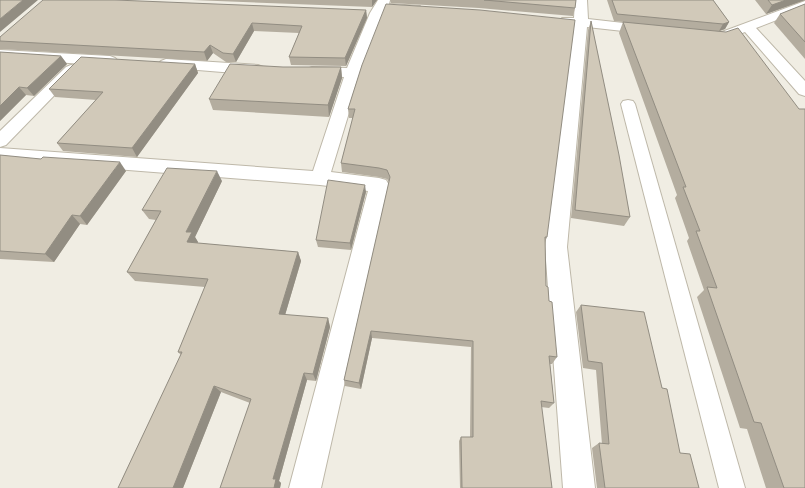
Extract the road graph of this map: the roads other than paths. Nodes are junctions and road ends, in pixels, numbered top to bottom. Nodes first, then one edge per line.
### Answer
1 (581, 0) edge
2 (805, 5) edge
3 (376, 8) edge
4 (426, 9) edge
5 (557, 20) edge
6 (581, 23) junction
7 (748, 28) junction
8 (666, 32) edge
9 (697, 35) edge
10 (0, 54) edge
11 (82, 59) junction
12 (126, 62) edge
13 (149, 63) edge
14 (270, 71) edge
15 (300, 72) edge
16 (353, 73) junction
17 (805, 91) edge
18 (628, 104) dead end
19 (0, 141) edge
20 (0, 154) edge
21 (320, 178) junction
22 (305, 488) edge
23 (580, 488) edge
24 (732, 488) edge

1 - 6 street
2 - 7 street
3 - 4 street
3 - 16 street
5 - 6 street
6 - 8 street
6 - 23 street
7 - 9 street
7 - 17 street
10 - 11 street
11 - 12 street
11 - 19 street
13 - 14 street
15 - 16 street
16 - 21 street
18 - 24 lane
20 - 21 street
21 - 22 street

